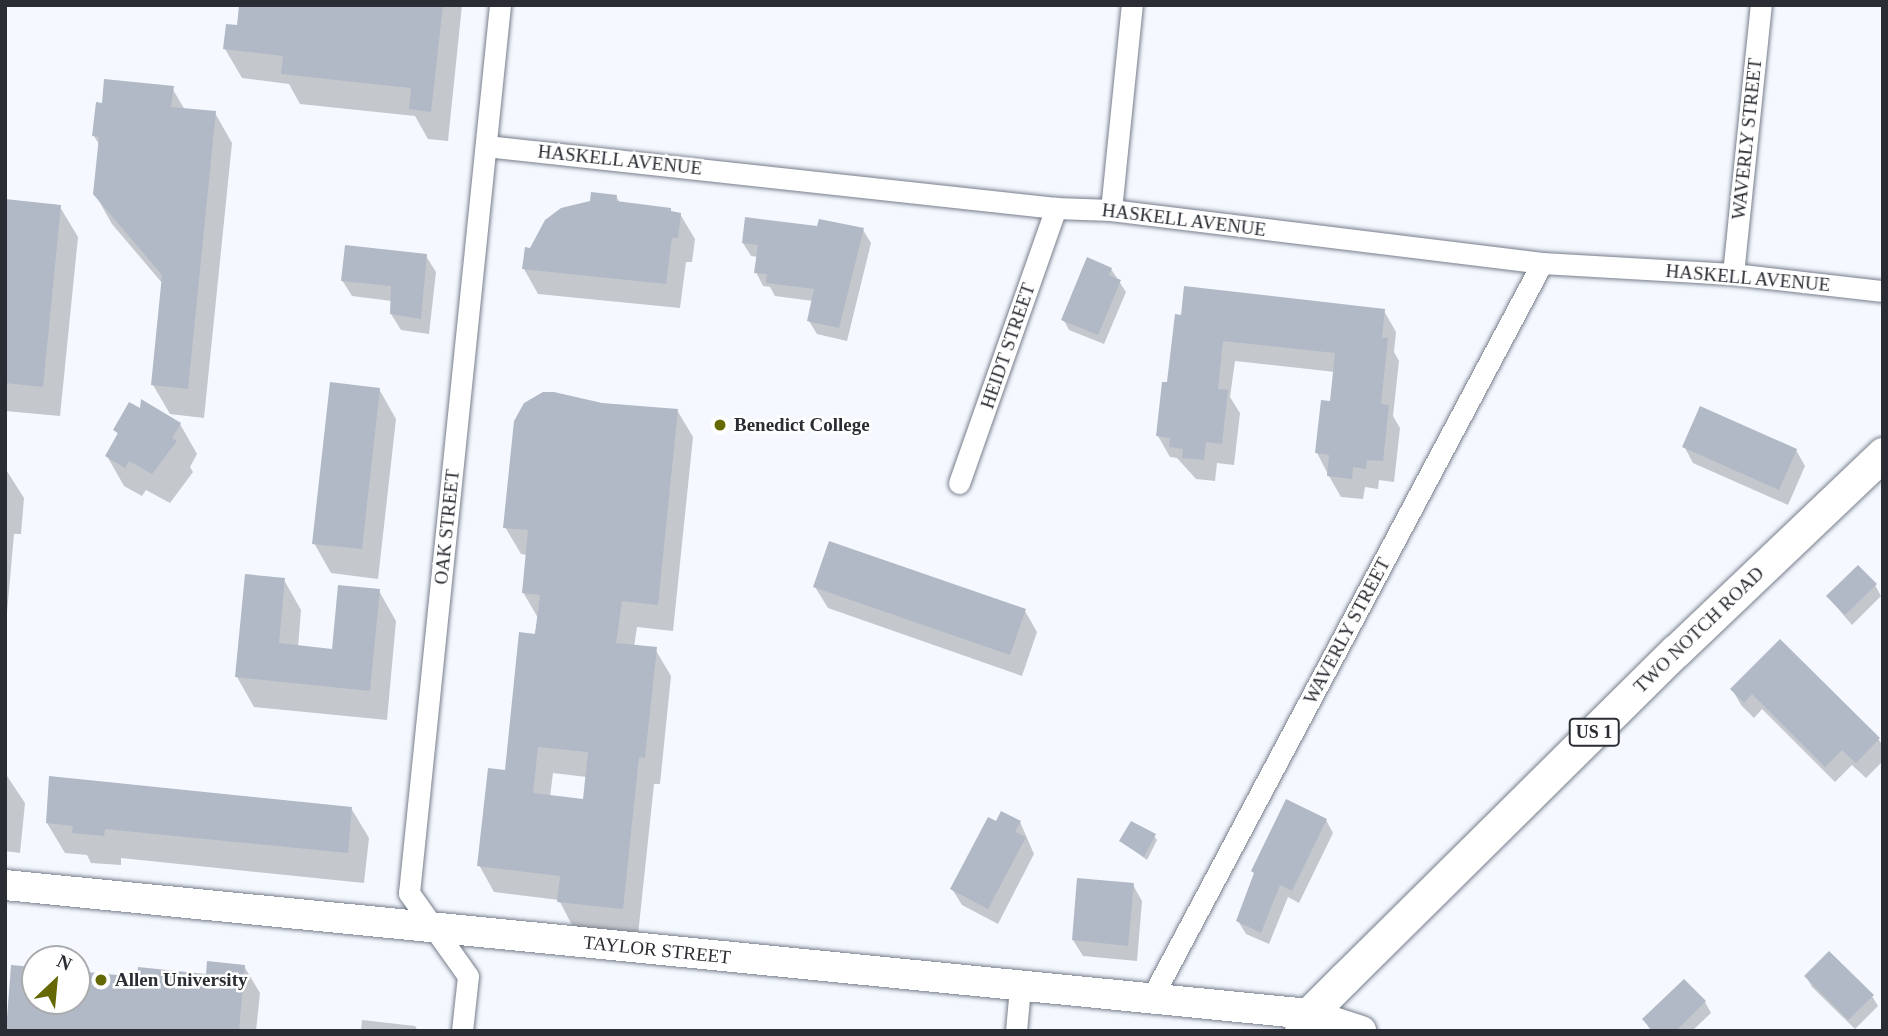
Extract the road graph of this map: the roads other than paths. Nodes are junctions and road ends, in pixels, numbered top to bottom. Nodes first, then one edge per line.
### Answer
1 (500, 5) edge
2 (1132, 5) edge
3 (1761, 5) edge
4 (486, 146) junction
5 (1056, 208) junction
6 (1111, 210) junction
7 (1542, 263) junction
8 (1733, 274) junction
9 (1883, 291) edge
10 (1883, 454) edge
11 (959, 484) dead end
12 (5, 885) edge
13 (434, 928) junction
14 (1020, 987) junction
15 (1151, 999) junction
16 (1305, 1023) edge
17 (462, 1031) edge
18 (1016, 1031) edge
19 (1361, 1031) edge

1 - 4 street, OAK STREET
2 - 6 street
3 - 8 street, WAVERLY STREET
4 - 5 street, HASKELL AVENUE
4 - 13 street, OAK STREET
5 - 6 street, HASKELL AVENUE
5 - 11 street, HEIDT STREET
6 - 7 street, HASKELL AVENUE
7 - 8 street, HASKELL AVENUE
7 - 15 street, WAVERLY STREET
8 - 9 street, HASKELL AVENUE
10 - 16 main road, TWO NOTCH ROAD / US 1
12 - 13 main road, TAYLOR STREET
13 - 14 main road, TAYLOR STREET
13 - 17 street, OAK STREET
14 - 15 main road, TAYLOR STREET
14 - 18 street
15 - 16 main road, TAYLOR STREET
16 - 19 main road, TAYLOR STREET

